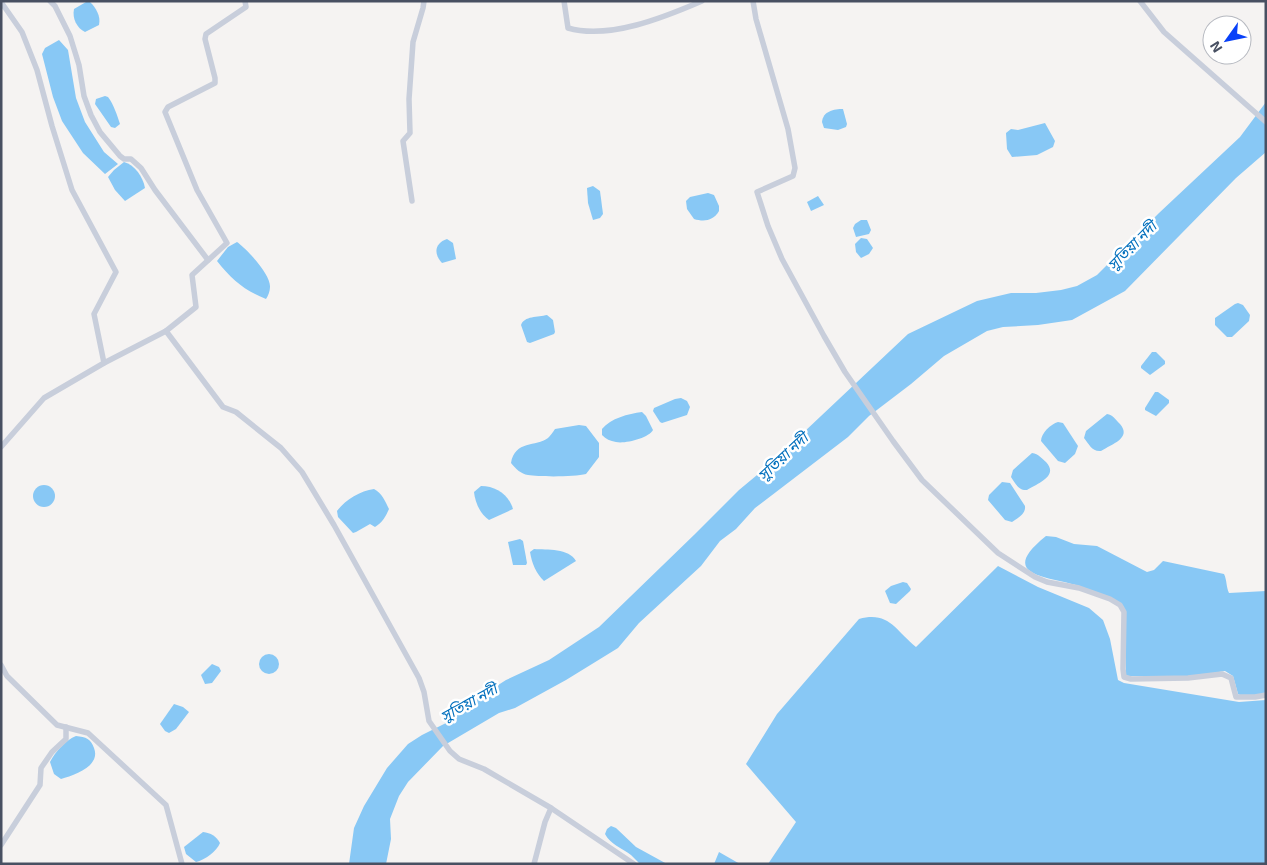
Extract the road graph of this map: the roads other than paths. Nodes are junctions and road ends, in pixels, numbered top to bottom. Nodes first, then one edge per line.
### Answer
1 (50, 1) edge
2 (245, 1) edge
3 (424, 1) edge
4 (564, 1) edge
5 (702, 1) edge
6 (753, 1) edge
7 (1140, 1) edge
8 (1, 2) edge
9 (1266, 122) edge
10 (412, 201) dead end
11 (208, 260) junction
12 (166, 331) junction
13 (104, 363) junction
14 (1, 447) edge
15 (1, 665) edge
16 (1266, 695) edge
17 (66, 727) junction
18 (551, 808) junction
19 (1, 845) edge
20 (182, 864) edge
21 (534, 864) edge
22 (634, 864) edge

1 - 11 street
2 - 11 street
3 - 10 street
4 - 5 street
6 - 16 street
7 - 9 street
8 - 13 street
11 - 12 street
12 - 13 street
12 - 18 street
13 - 14 street
15 - 17 street
17 - 19 street
17 - 20 street
18 - 21 street
18 - 22 street

